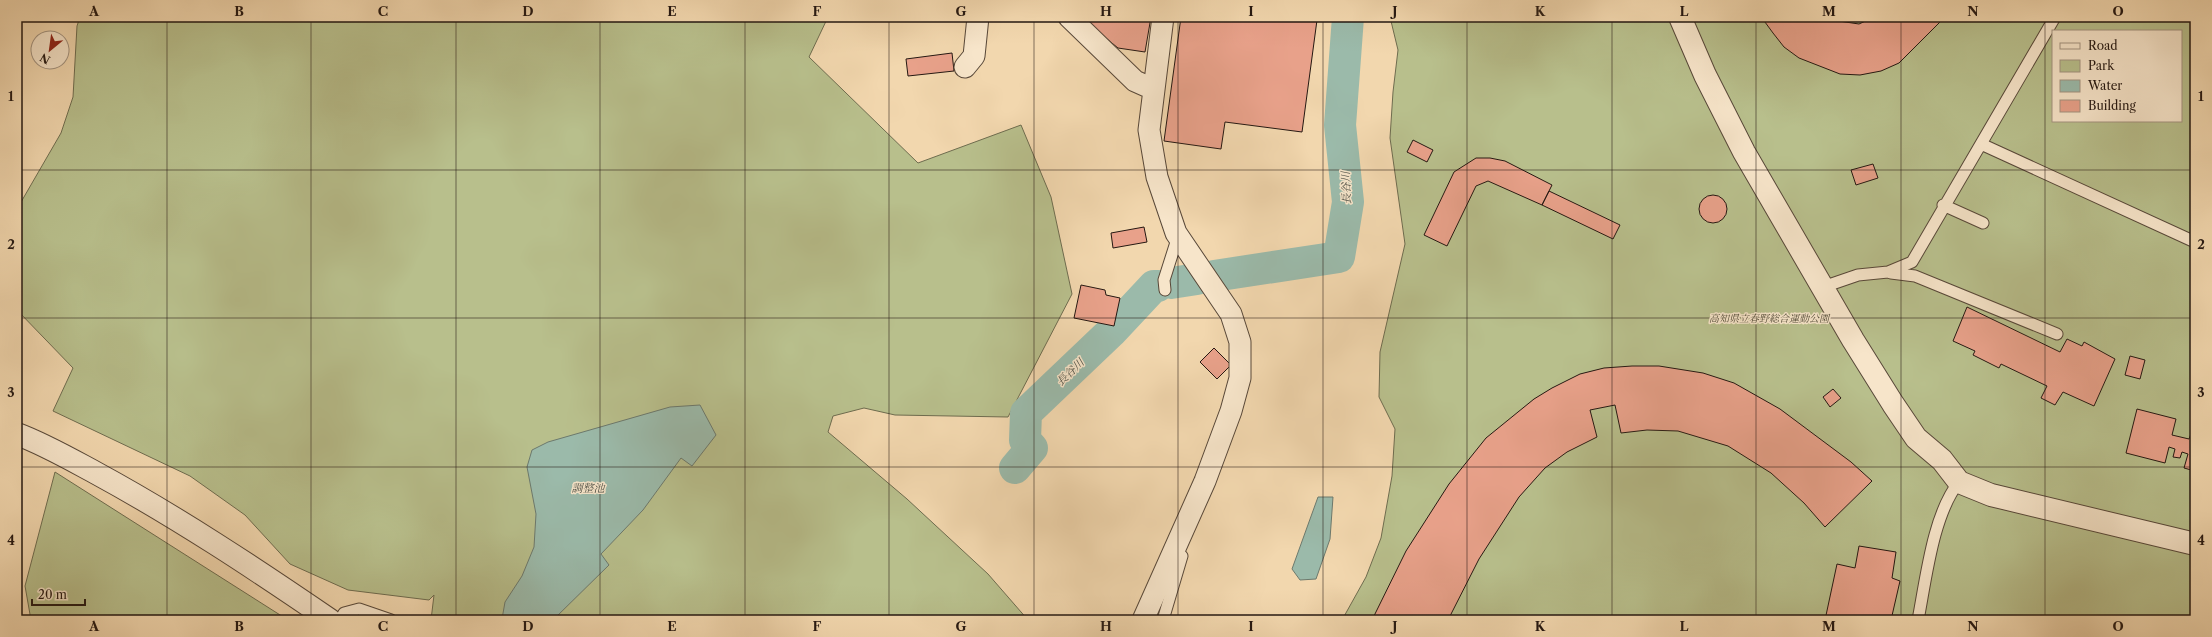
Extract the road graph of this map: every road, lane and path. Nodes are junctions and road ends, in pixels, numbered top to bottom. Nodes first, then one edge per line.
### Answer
1 (978, 17) edge
2 (1069, 17) edge
3 (1163, 17) edge
4 (1680, 17) edge
5 (2055, 17) edge
6 (965, 67) dead end
7 (1153, 89) junction
8 (1981, 144) junction
9 (1943, 205) junction
10 (1983, 223) dead end
11 (1178, 236) junction
12 (2195, 242) edge
13 (1888, 272) junction
14 (1823, 287) junction
15 (1165, 290) dead end
16 (2057, 334) dead end
17 (17, 434) edge
18 (1959, 482) junction
19 (1200, 491) junction
20 (2195, 544) edge
21 (330, 620) edge
22 (340, 620) edge
23 (391, 620) edge
24 (1142, 620) edge
25 (1163, 620) edge
26 (1918, 620) edge

1 - 6 street
2 - 7 street
3 - 7 street
4 - 14 street
5 - 8 lane
7 - 11 street
8 - 9 lane
8 - 12 lane
9 - 10 lane
9 - 13 lane
11 - 15 lane
11 - 19 street
13 - 14 lane
13 - 16 lane
14 - 18 street
17 - 21 street
18 - 20 street
18 - 26 lane
19 - 24 street
19 - 25 lane
22 - 23 lane

